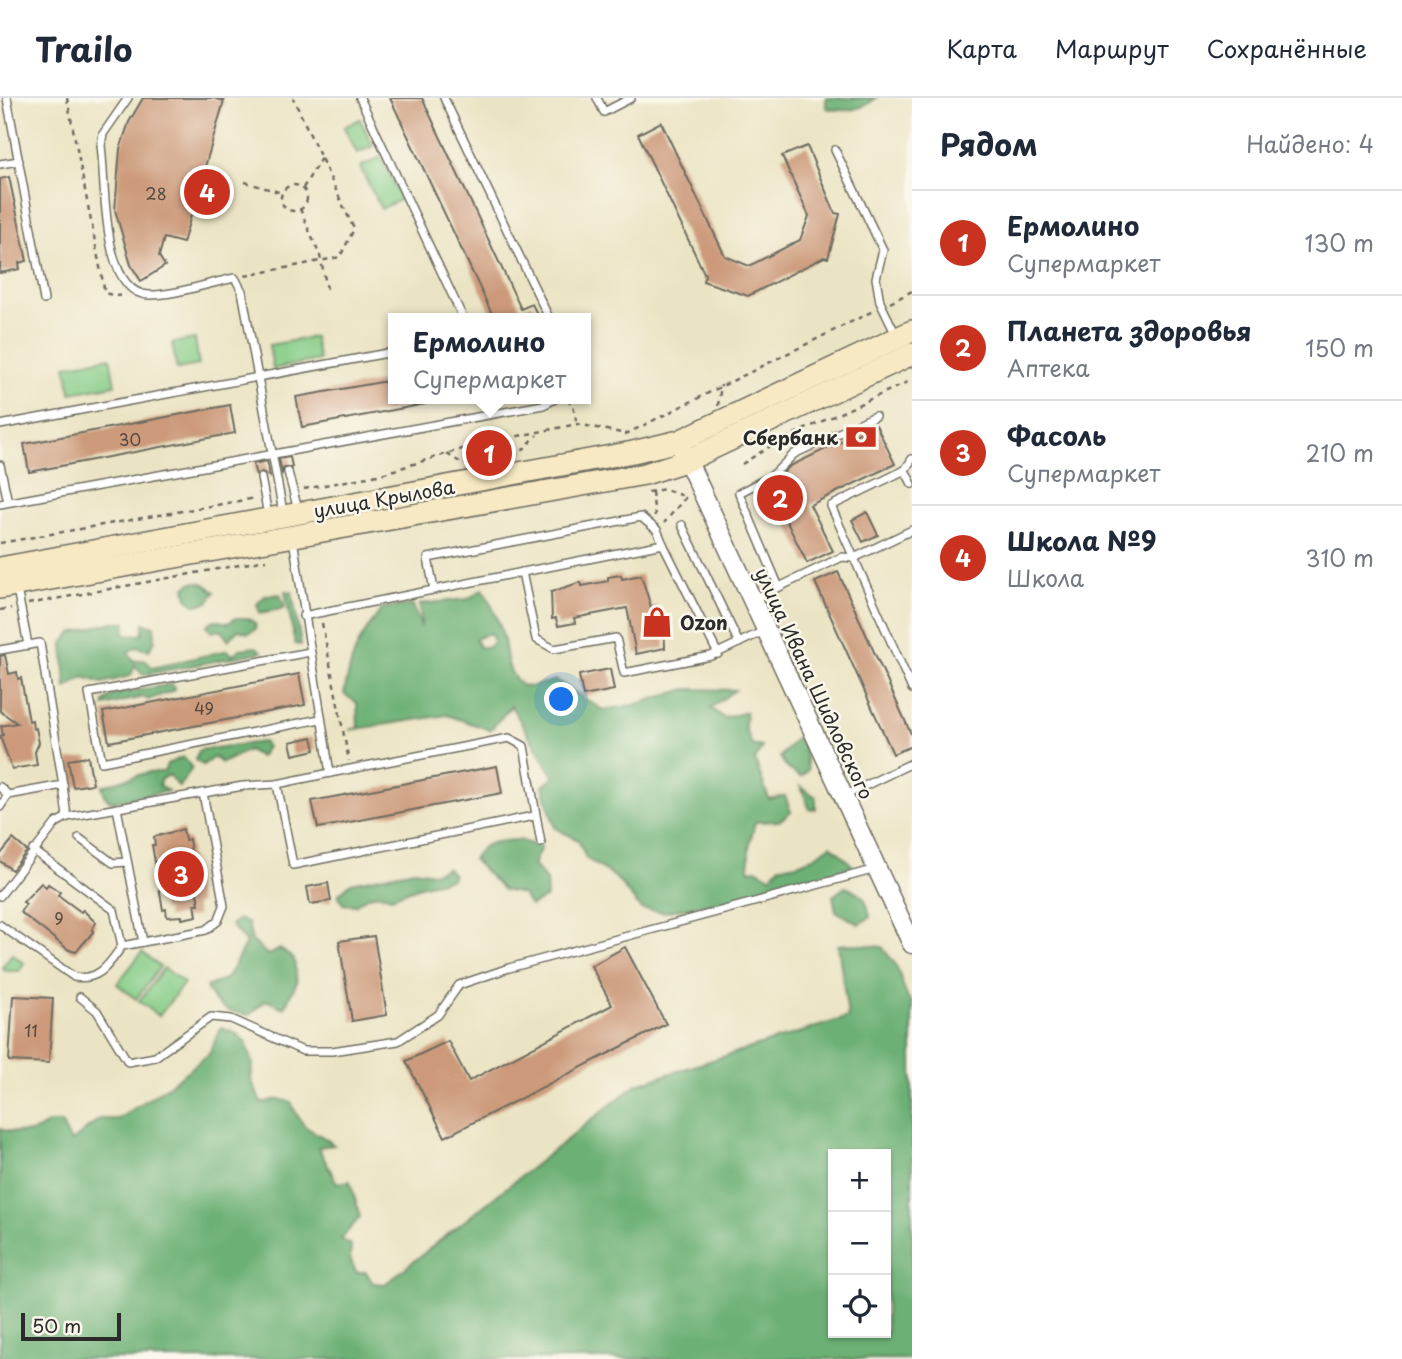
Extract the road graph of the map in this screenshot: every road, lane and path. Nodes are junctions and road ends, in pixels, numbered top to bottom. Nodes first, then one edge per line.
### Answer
1 (7, 98) edge
2 (67, 98) edge
3 (128, 98) edge
4 (293, 98) edge
5 (360, 98) edge
6 (444, 98) edge
7 (597, 98) edge
8 (631, 98) edge
9 (835, 150) dead end
10 (321, 158) junction
11 (19, 161) junction
12 (0, 164) edge
13 (245, 182) dead end
14 (303, 188) junction
15 (282, 193) junction
16 (300, 209) junction
17 (321, 261) junction
18 (235, 278) junction
19 (327, 289) dead end
20 (912, 292) edge
21 (136, 293) junction
22 (44, 300) dead end
23 (883, 307) junction
24 (461, 313) edge
25 (547, 313) edge
26 (905, 334) edge
27 (388, 353) edge
28 (912, 354) edge
29 (258, 377) junction
30 (912, 380) edge
31 (721, 385) junction
32 (545, 404) edge
33 (572, 404) edge
34 (717, 410) dead end
35 (875, 416) dead end
36 (577, 424) junction
37 (0, 425) edge
38 (537, 435) junction
39 (683, 451) junction
40 (272, 454) junction
41 (447, 454) junction
42 (912, 459) edge
43 (743, 464) dead end
44 (0, 465) edge
45 (905, 470) junction
46 (288, 472) dead end
47 (261, 478) dead end
48 (912, 484) edge
49 (652, 491) junction
50 (293, 492) junction
51 (638, 494) dead end
52 (265, 497) junction
53 (4, 503) edge
54 (286, 521) junction
55 (682, 525) dead end
56 (657, 530) junction
57 (912, 530) edge
58 (0, 543) edge
59 (663, 544) junction
60 (854, 558) junction
61 (267, 559) dead end
62 (0, 568) edge
63 (522, 572) junction
64 (779, 587) junction
65 (434, 590) junction
66 (12, 593) edge
67 (754, 599) junction
68 (0, 610) edge
69 (320, 613) junction
70 (303, 616) junction
71 (767, 629) junction
72 (739, 643) junction
73 (28, 645) junction
74 (0, 649) edge
75 (310, 652) junction
76 (718, 654) junction
77 (912, 689) edge
78 (320, 719) junction
79 (912, 763) edge
80 (351, 769) junction
81 (330, 773) junction
82 (277, 784) junction
83 (64, 785) junction
84 (0, 787) edge
85 (203, 793) junction
86 (8, 794) junction
87 (843, 796) junction
88 (0, 807) edge
89 (117, 808) junction
90 (534, 816) junction
91 (67, 817) junction
92 (79, 838) dead end
93 (541, 843) dead end
94 (33, 850) junction
95 (127, 862) junction
96 (877, 869) junction
97 (0, 896) edge
98 (0, 925) edge
99 (143, 942) junction
100 (912, 944) edge
101 (122, 946) junction
102 (80, 997) dead end

1 - 11 lane
2 - 21 path
3 - 21 lane
4 - 10 path
5 - 24 lane
6 - 25 lane
7 - 8 lane
9 - 23 lane
10 - 14 path
10 - 17 path
11 - 12 lane
11 - 22 lane
13 - 15 path
14 - 15 path
14 - 16 path
15 - 16 path
16 - 17 path
17 - 18 path
17 - 19 path
18 - 21 lane
18 - 29 lane
20 - 23 path
23 - 26 lane
23 - 31 path
26 - 39 main road, улица Крылова
27 - 29 lane
28 - 39 main road, улица Крылова
29 - 37 lane
29 - 40 lane
30 - 43 path
31 - 34 path
31 - 36 path
32 - 40 lane
33 - 36 path
35 - 64 lane
36 - 38 path
38 - 41 path
38 - 41 path
39 - 54 main road, улица Крылова
39 - 67 street, улица Ивана Шидловского
40 - 53 lane
40 - 54 lane
41 - 50 path
42 - 45 lane
44 - 53 lane
45 - 48 lane
45 - 60 lane
46 - 50 lane
47 - 52 lane
49 - 51 path
49 - 56 path
49 - 56 path
50 - 54 lane
52 - 54 lane
52 - 58 path
54 - 62 main road, улица Крылова
54 - 66 main road, улица Крылова
54 - 70 lane
55 - 72 lane
56 - 59 lane
56 - 65 lane
57 - 60 lane
59 - 63 lane
59 - 76 lane
60 - 64 lane
60 - 77 lane
61 - 66 path
63 - 65 lane
63 - 76 lane
64 - 67 lane
65 - 69 lane
66 - 68 path
66 - 73 lane
67 - 71 street, улица Ивана Шидловского
69 - 70 lane
69 - 80 path
70 - 75 lane
71 - 72 lane
71 - 87 street, улица Ивана Шидловского
72 - 76 lane
73 - 74 lane
73 - 83 lane
75 - 78 lane
75 - 78 lane
78 - 81 lane
79 - 87 lane
80 - 81 lane
80 - 90 lane
81 - 82 lane
82 - 85 lane
82 - 90 lane
83 - 86 lane
83 - 91 lane
84 - 86 lane
85 - 89 lane
85 - 99 lane
86 - 88 lane
87 - 96 street, улица Ивана Шидловского
89 - 91 lane
89 - 95 lane
90 - 93 lane
91 - 94 lane
92 - 95 lane
94 - 97 lane
94 - 101 lane
95 - 99 lane
96 - 100 street, улица Ивана Шидловского
96 - 102 lane
98 - 101 lane
99 - 101 lane

